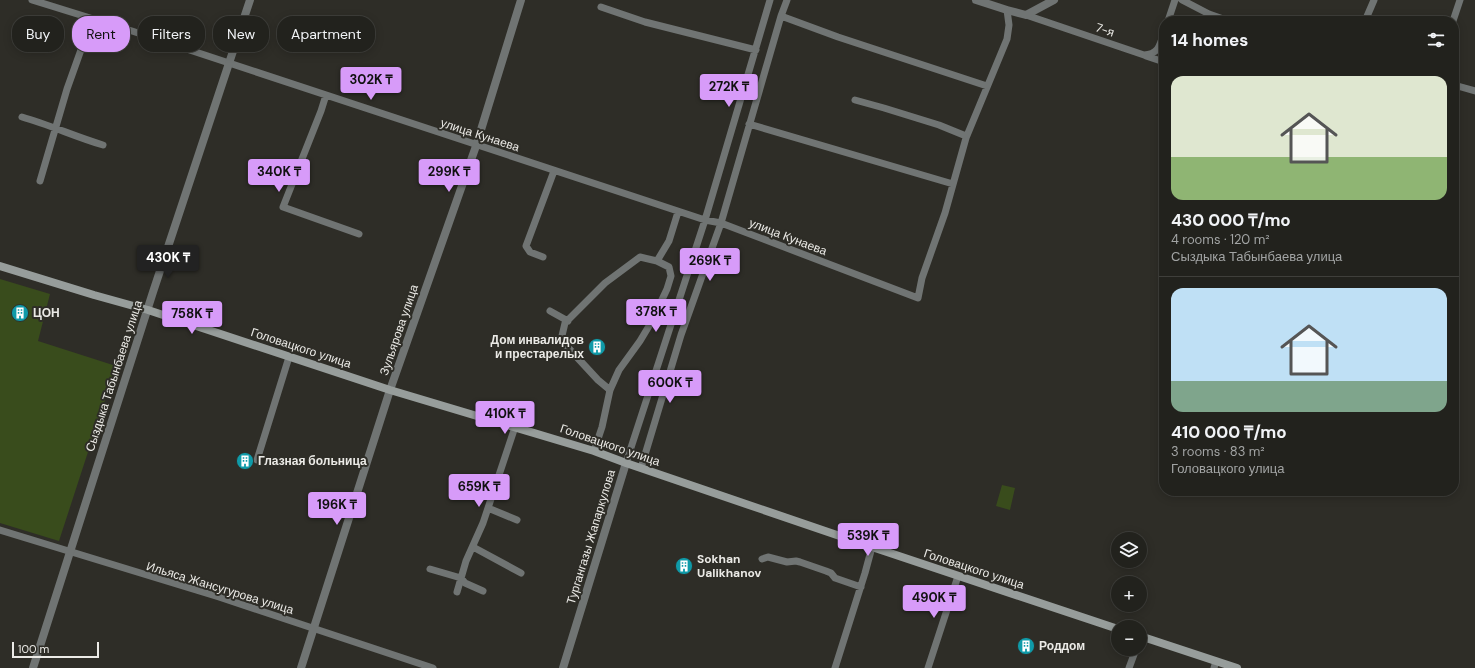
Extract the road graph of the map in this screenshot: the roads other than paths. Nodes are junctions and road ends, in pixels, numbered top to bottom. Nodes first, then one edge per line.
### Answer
1 (32, 0) edge
2 (250, 0) edge
3 (521, 0) edge
4 (770, 0) edge
5 (787, 0) edge
6 (976, 0) edge
7 (1054, 0) edge
8 (1175, 0) edge
9 (1182, 0) edge
10 (1374, 0) edge
11 (1460, 0) edge
12 (601, 7) dead end
13 (1007, 10) junction
14 (1026, 14) junction
15 (83, 16) edge
16 (781, 16) junction
17 (1170, 16) edge
18 (1215, 16) edge
19 (1367, 16) edge
20 (1455, 16) edge
21 (130, 32) edge
22 (1159, 47) edge
23 (756, 50) junction
24 (80, 52) edge
25 (1144, 55) junction
26 (1159, 60) edge
27 (228, 64) junction
28 (987, 86) junction
29 (1459, 86) edge
30 (1475, 91) edge
31 (326, 95) junction
32 (855, 100) dead end
33 (22, 117) dead end
34 (749, 124) junction
35 (56, 130) junction
36 (966, 136) junction
37 (104, 145) dead end
38 (476, 146) junction
39 (554, 171) junction
40 (40, 181) dead end
41 (954, 184) junction
42 (678, 212) junction
43 (705, 220) junction
44 (721, 224) junction
45 (358, 234) dead end
46 (543, 257) dead end
47 (657, 261) junction
48 (0, 266) edge
49 (148, 310) junction
50 (550, 311) dead end
51 (568, 321) junction
52 (290, 357) junction
53 (390, 390) junction
54 (610, 390) junction
55 (515, 427) junction
56 (594, 451) junction
57 (257, 460) dead end
58 (626, 463) junction
59 (640, 468) junction
60 (488, 508) junction
61 (517, 520) dead end
62 (0, 530) edge
63 (473, 547) junction
64 (872, 548) junction
65 (70, 553) junction
66 (762, 559) dead end
67 (430, 569) dead end
68 (520, 573) dead end
69 (958, 576) junction
70 (461, 578) junction
71 (861, 587) junction
72 (483, 591) dead end
73 (457, 592) dead end
74 (1111, 627) edge
75 (315, 629) junction
76 (1147, 639) edge
77 (1133, 656) edge
78 (1215, 665) edge
79 (33, 668) edge
80 (302, 668) edge
81 (433, 668) edge
82 (563, 668) edge
83 (835, 668) edge
84 (928, 668) edge
85 (1129, 668) edge
86 (1237, 668) edge

1 - 15 street, улица Кунаева
2 - 27 street, Сыздыка Табынбаева улица
3 - 38 street, Зульярова улица
4 - 23 street, Тургангазы Жапаркулова
5 - 16 street
6 - 13 street
7 - 14 street
8 - 17 street
9 - 18 street
10 - 19 street
11 - 20 street
12 - 23 street
13 - 14 street
13 - 28 street
14 - 25 street, 7-я
16 - 28 street
16 - 34 street
21 - 27 street, улица Кунаева
22 - 25 street
23 - 43 street, Тургангазы Жапаркулова
24 - 35 street
25 - 26 street, 7-я
27 - 31 street, улица Кунаева
27 - 49 street, Сыздыка Табынбаева улица
28 - 36 street
29 - 30 street
31 - 38 street, улица Кунаева
31 - 45 street
32 - 36 street
33 - 35 street
34 - 41 street
34 - 44 street
35 - 37 street
35 - 40 street
36 - 41 street
38 - 39 street, улица Кунаева
38 - 53 street, Зульярова улица
39 - 42 street, улица Кунаева
39 - 46 street
41 - 44 street, улица Кунаева
42 - 43 street, улица Кунаева
42 - 47 street
43 - 44 street, улица Кунаева
43 - 58 street, Тургангазы Жапаркулова
44 - 59 street
47 - 51 street
47 - 54 street
48 - 49 main road, Головацкого улица
49 - 52 main road, Головацкого улица
49 - 65 street, Сыздыка Табынбаева улица
50 - 51 street
51 - 54 street
52 - 53 main road, Головацкого улица
52 - 57 street
53 - 55 main road, Головацкого улица
53 - 75 street, Зульярова улица
54 - 56 street
55 - 56 main road, Головацкого улица
55 - 60 street
56 - 58 main road, Головацкого улица
58 - 59 main road, Головацкого улица
58 - 82 street, Тургангазы Жапаркулова
59 - 64 main road, Головацкого улица
60 - 61 street
60 - 63 street
62 - 65 street, Ильяса Жансугурова улица
63 - 68 street
63 - 70 street
64 - 69 main road, Головацкого улица
64 - 71 street
65 - 75 street, Ильяса Жансугурова улица
65 - 79 street, Сыздыка Табынбаева улица
66 - 71 street
67 - 70 street
69 - 74 main road, Головацкого улица
69 - 84 street
70 - 72 street
70 - 73 street
71 - 83 street
75 - 80 street, Зульярова улица
75 - 81 street, Ильяса Жансугурова улица
76 - 78 main road
77 - 85 street
78 - 86 main road

